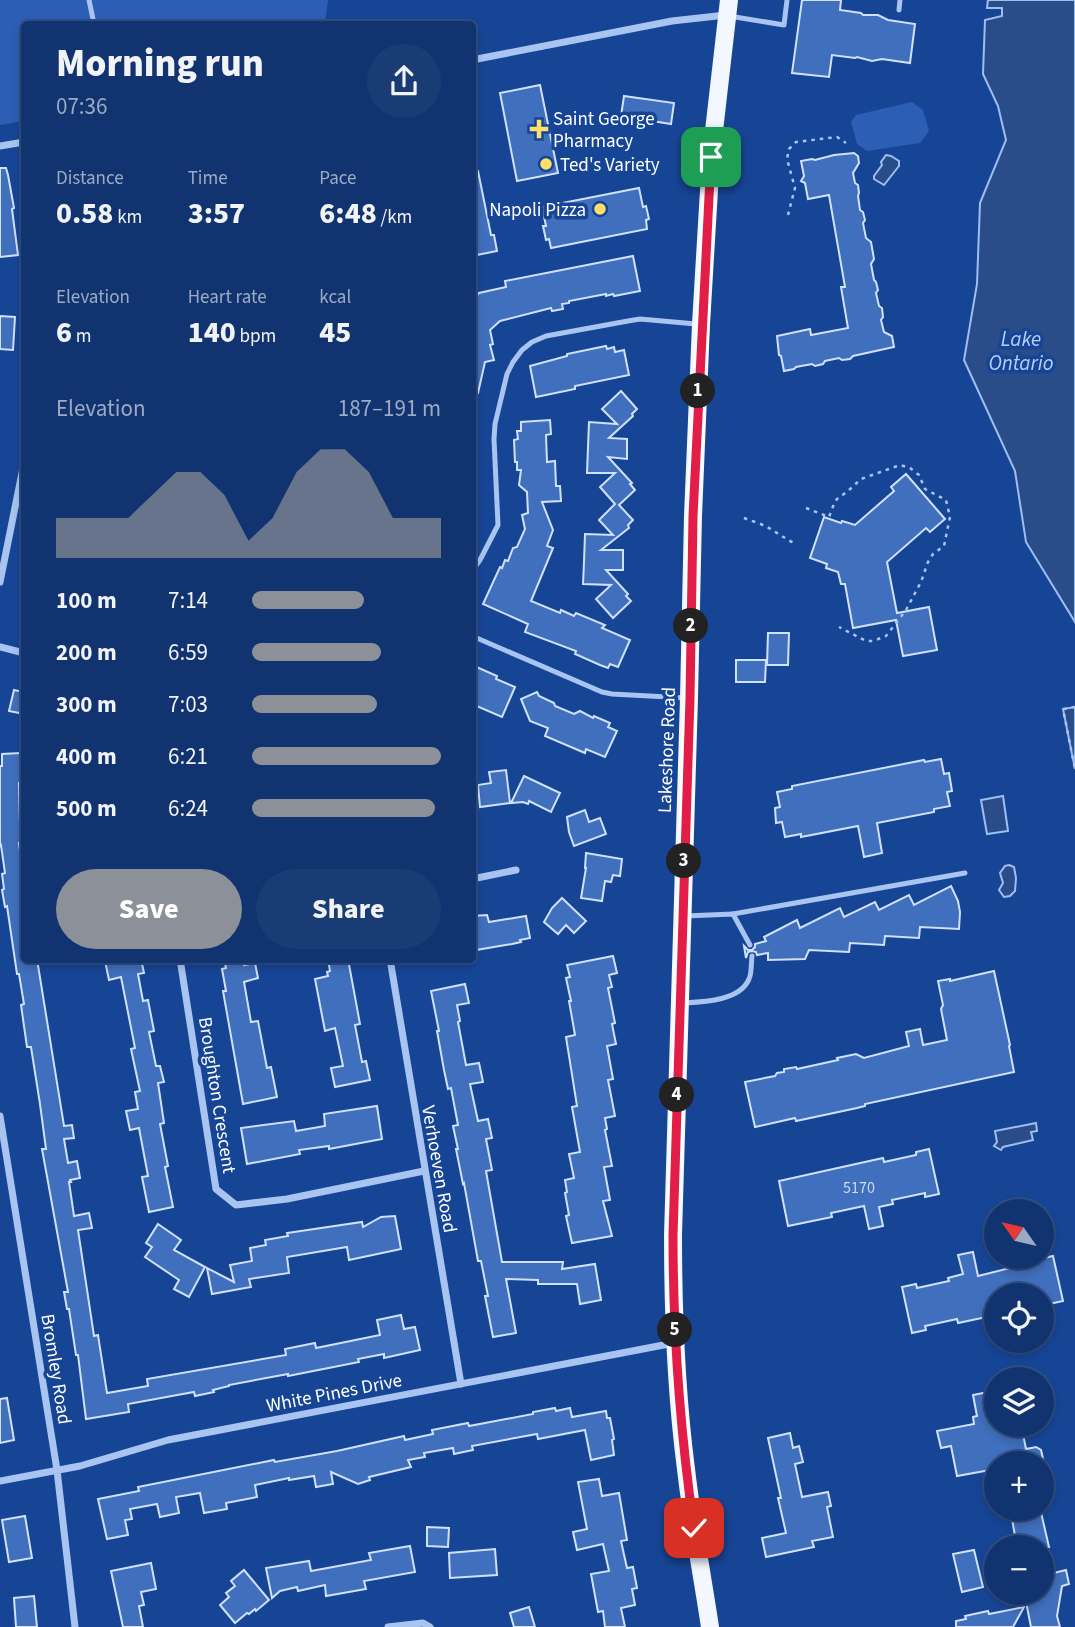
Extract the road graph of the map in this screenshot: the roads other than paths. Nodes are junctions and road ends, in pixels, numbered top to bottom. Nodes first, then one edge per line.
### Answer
1 (89, 0) edge
2 (787, 0) edge
3 (900, 0) edge
4 (727, 8) edge
5 (898, 10) dead end
6 (93, 21) edge
7 (476, 59) edge
8 (21, 142) edge
9 (0, 146) edge
10 (701, 324) junction
11 (21, 478) edge
12 (476, 566) edge
13 (0, 582) edge
14 (476, 638) edge
15 (0, 647) edge
16 (21, 652) edge
17 (690, 698) junction
18 (516, 870) dead end
19 (964, 873) dead end
20 (476, 878) edge
21 (733, 914) junction
22 (682, 917) junction
23 (750, 945) dead end
24 (752, 956) dead end
25 (181, 963) edge
26 (391, 963) edge
27 (680, 1003) junction
28 (0, 1116) edge
29 (424, 1171) junction
30 (675, 1343) junction
31 (461, 1384) junction
32 (57, 1470) junction
33 (0, 1481) edge
34 (75, 1627) edge
35 (388, 1627) edge
36 (430, 1627) edge
37 (710, 1627) edge

1 - 6 lane
2 - 4 lane
3 - 5 lane
4 - 7 street
4 - 10 main road, Lakeshore Road
8 - 9 street
10 - 12 lane
10 - 17 main road, Lakeshore Road
11 - 13 street
14 - 17 lane
15 - 16 street
17 - 22 main road, Lakeshore Road
18 - 20 street
19 - 21 lane
21 - 22 lane
21 - 23 lane
22 - 27 main road, Lakeshore Road
24 - 27 lane
25 - 29 street, Broughton Crescent
26 - 29 street, Verhoeven Road
27 - 30 main road, Lakeshore Road
28 - 32 street, Bromley Road
29 - 31 street, Verhoeven Road
30 - 31 street, White Pines Drive
30 - 37 main road, Lakeshore Road
31 - 32 street, White Pines Drive
32 - 33 street, White Pines Drive
32 - 34 street, Bromley Road
35 - 36 street

